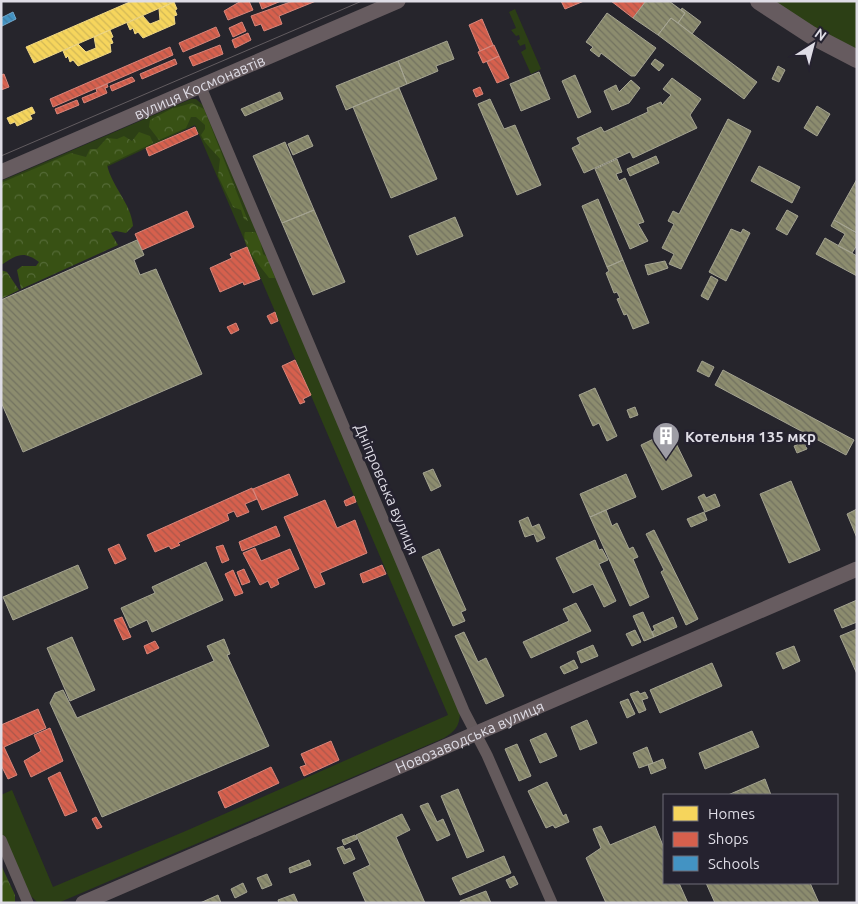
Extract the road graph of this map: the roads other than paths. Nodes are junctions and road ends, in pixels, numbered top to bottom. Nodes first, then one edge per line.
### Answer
1 (398, 1) edge
2 (759, 1) edge
3 (857, 59) edge
4 (200, 85) junction
5 (1, 172) edge
6 (857, 569) edge
7 (476, 733) junction
8 (1, 840) edge
9 (28, 903) edge
10 (83, 903) edge
11 (552, 903) edge

1 - 4 street, вулиця Космонавтів
2 - 3 main road
4 - 5 street, вулиця Космонавтів
4 - 7 street, Дніпровська вулиця
6 - 7 street, Новозаводська вулиця
7 - 10 street, Новозаводська вулиця
7 - 11 street, Дніпровська вулиця
8 - 9 street

